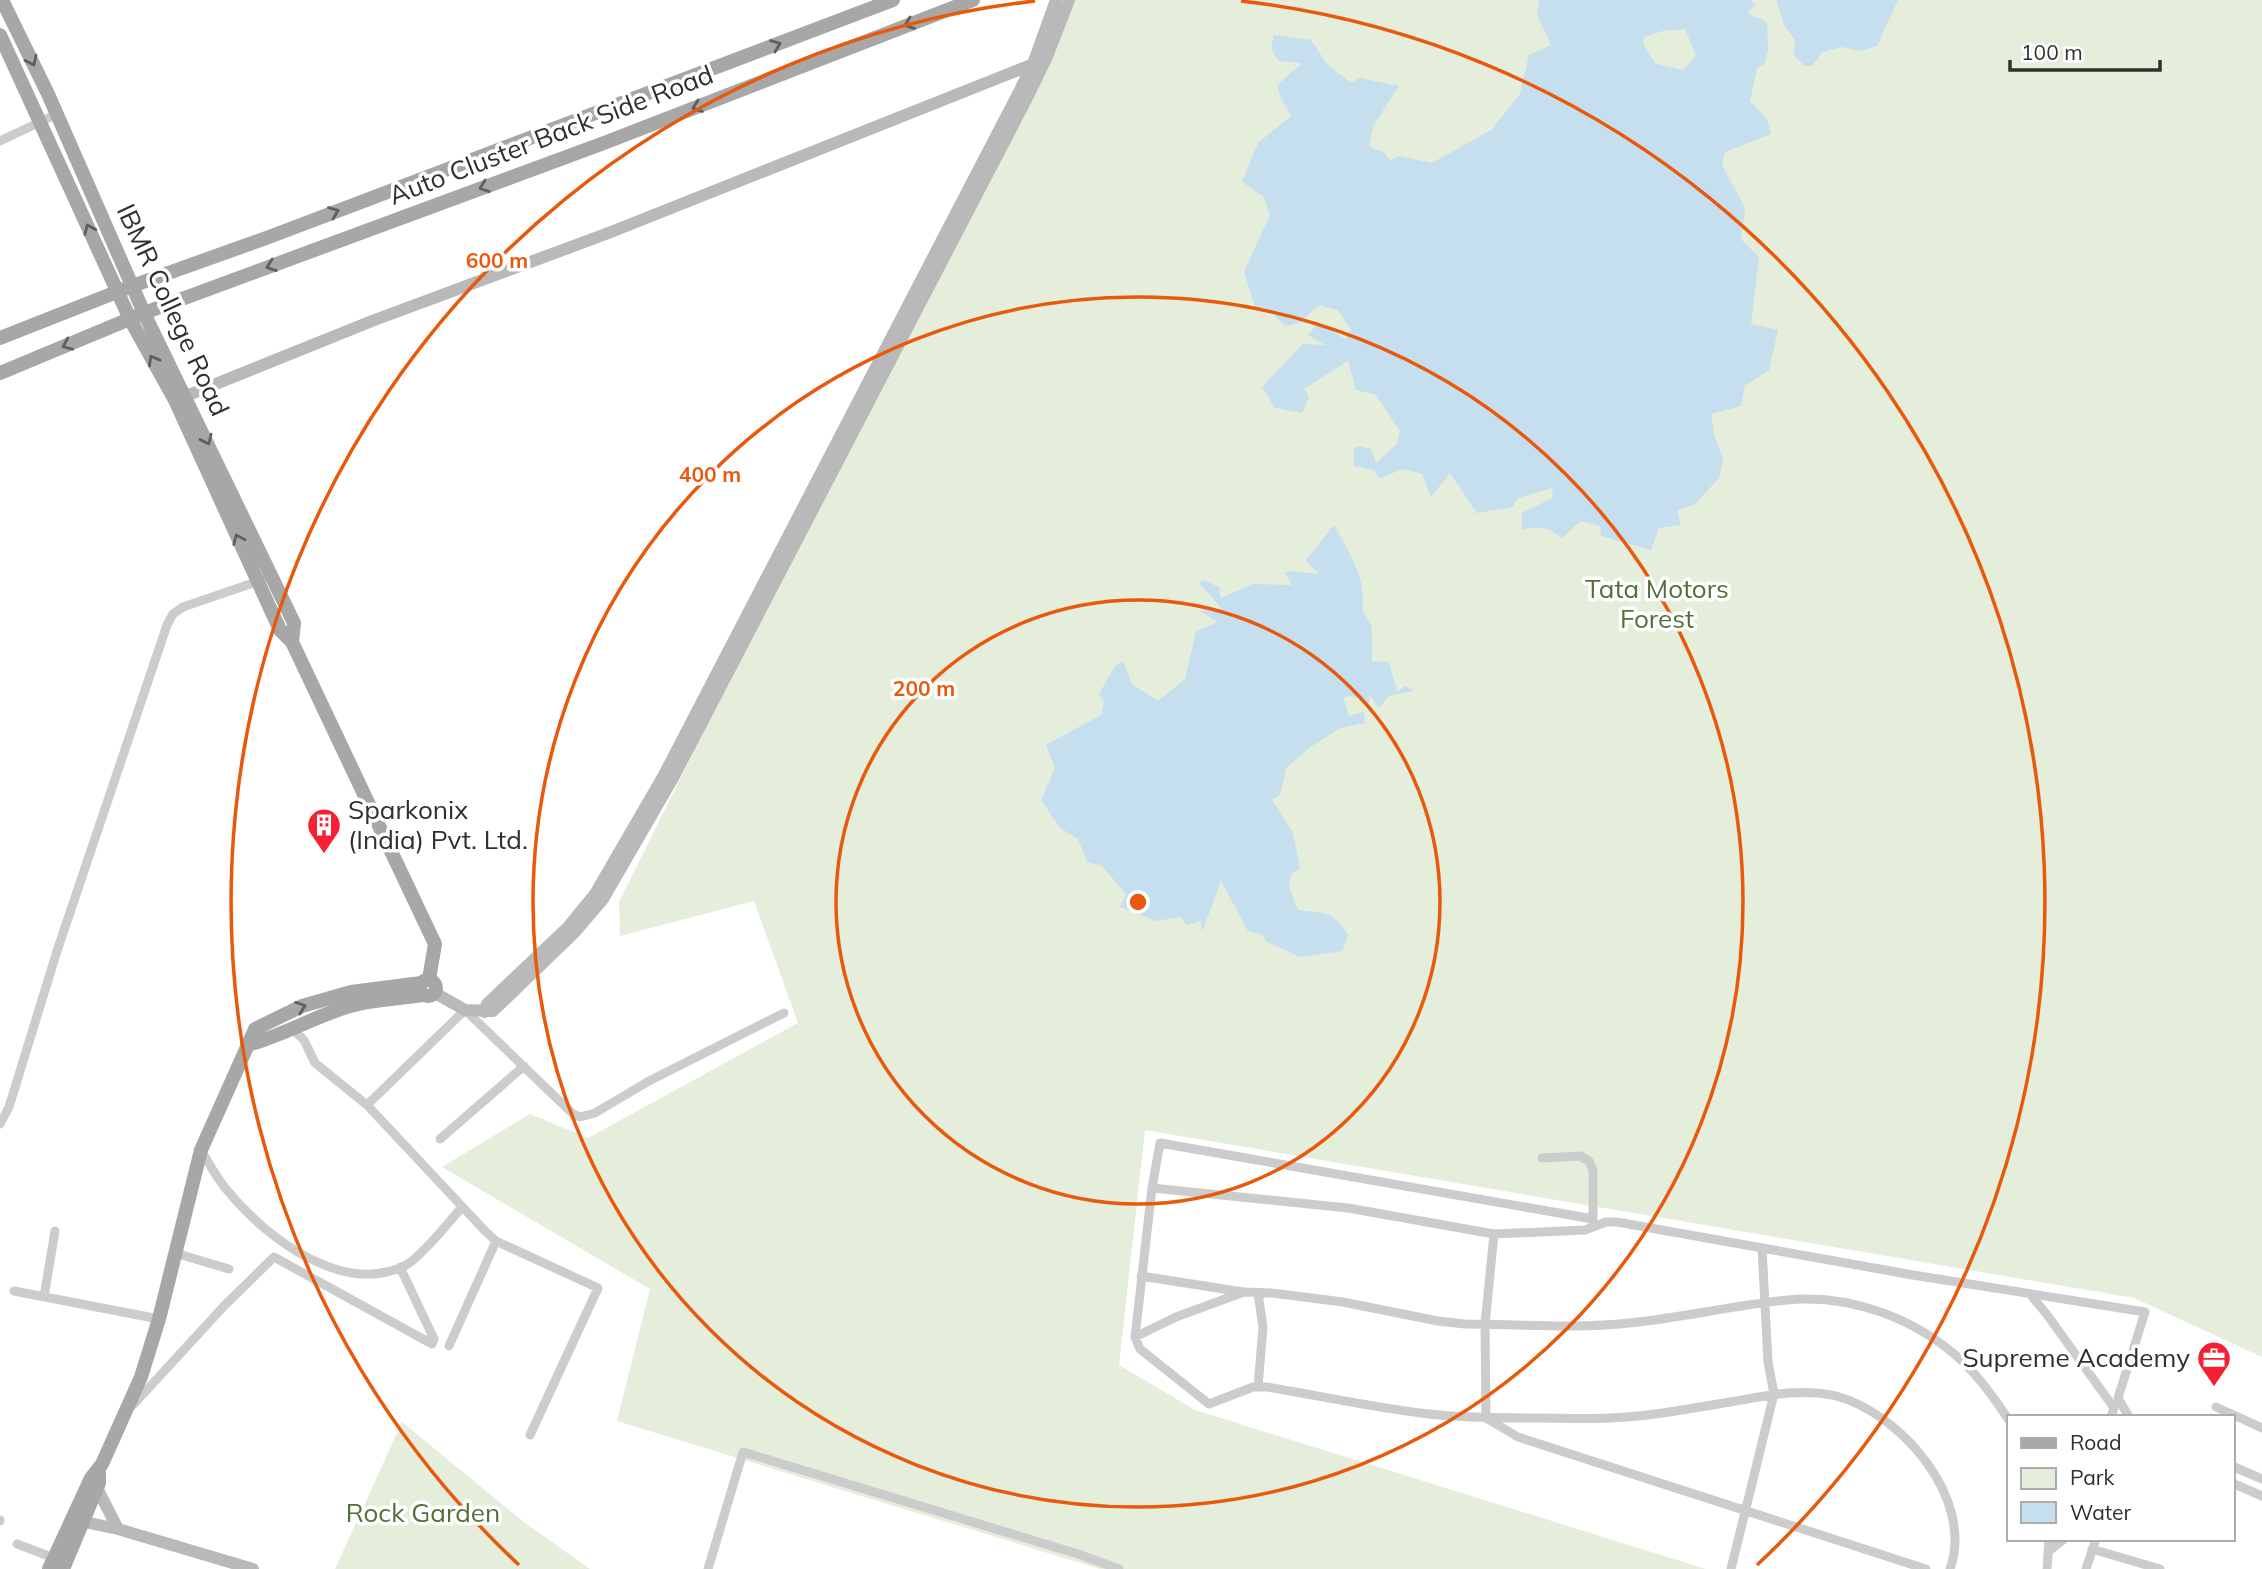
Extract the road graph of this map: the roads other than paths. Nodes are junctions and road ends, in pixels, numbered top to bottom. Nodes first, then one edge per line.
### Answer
1 (2, 0) edge
2 (893, 0) edge
3 (973, 0) edge
4 (1056, 0) edge
5 (1069, 0) edge
6 (0, 35) edge
7 (1046, 59) junction
8 (1033, 64) junction
9 (57, 114) junction
10 (40, 122) junction
11 (0, 141) edge
12 (132, 286) junction
13 (118, 291) junction
14 (137, 316) junction
15 (0, 338) edge
16 (0, 373) edge
17 (180, 398) junction
18 (828, 471) junction
19 (264, 579) junction
20 (427, 987) junction
21 (465, 1010) junction
22 (784, 1013) dead end
23 (291, 1028) junction
24 (247, 1045) junction
25 (524, 1066) junction
26 (368, 1105) junction
27 (0, 1124) edge
28 (440, 1139) dead end
29 (201, 1150) junction
30 (1542, 1158) dead end
31 (1152, 1188) junction
32 (461, 1208) junction
33 (1593, 1223) junction
34 (55, 1231) dead end
35 (1493, 1234) junction
36 (496, 1241) junction
37 (1762, 1248) junction
38 (175, 1254) junction
39 (400, 1267) junction
40 (229, 1269) dead end
41 (1141, 1276) junction
42 (14, 1291) dead end
43 (1244, 1292) junction
44 (1258, 1293) junction
45 (2030, 1294) junction
46 (44, 1297) junction
47 (1763, 1303) junction
48 (159, 1319) junction
49 (1485, 1324) junction
50 (1135, 1337) junction
51 (449, 1346) dead end
52 (1258, 1387) junction
53 (1774, 1394) junction
54 (2216, 1407) dead end
55 (125, 1413) junction
56 (2111, 1415) edge
57 (2128, 1415) edge
58 (2234, 1415) edge
59 (2234, 1415) edge
60 (1486, 1418) junction
61 (2007, 1418) edge
62 (2262, 1428) edge
63 (530, 1435) dead end
64 (2234, 1467) edge
65 (2262, 1479) edge
66 (2234, 1484) edge
67 (93, 1486) junction
68 (2262, 1496) edge
69 (1746, 1511) junction
70 (77, 1521) junction
71 (118, 1529) junction
72 (2049, 1541) edge
73 (2062, 1541) edge
74 (2095, 1541) edge
75 (17, 1544) dead end
76 (2092, 1549) junction
77 (2049, 1551) junction
78 (55, 1565) edge
79 (253, 1569) edge
80 (708, 1569) edge
81 (1119, 1569) edge
82 (1731, 1569) edge
83 (1926, 1569) edge
84 (1950, 1569) edge
85 (2047, 1569) edge
86 (2086, 1569) edge
87 (2160, 1569) edge

1 -> 9 main road, IBMR College Road
12 -> 2 main road, Auto Cluster Back Side Road
3 -> 14 main road, Auto Cluster Back Side Road
4 - 8 main road
5 - 7 main road
6 - 10 main road, IBMR College Road
7 - 8 main road
7 - 18 main road
8 - 17 main road
8 - 18 main road
9 - 10 street
9 - 12 main road, IBMR College Road
10 - 11 street
13 -> 10 main road, IBMR College Road
12 - 13 main road, Auto Cluster Back Side Road
12 - 14 main road, IBMR College Road
13 - 14 main road, IBMR College Road
13 - 15 main road, Auto Cluster Back Side Road
14 -> 16 main road, Auto Cluster Back Side Road
14 - 17 main road, IBMR College Road
17 - 19 main road, IBMR College Road
18 - 21 main road
19 - 20 main road, IBMR College Road
19 - 27 street
20 - 21 main road
20 - 23 main road
24 -> 20 main road
21 - 25 street
21 - 26 street
22 - 25 street
23 - 24 main road
23 - 26 street
24 - 29 main road
25 - 28 street
26 - 32 street
29 - 38 main road
29 - 39 street
30 - 33 street
31 - 33 street
31 - 35 street
31 - 41 street
32 - 36 street
32 - 39 street
33 - 35 street
33 - 37 street
34 - 46 street
35 - 49 street
36 - 51 street
36 - 63 street
37 - 45 street
37 - 47 street
38 - 40 street
38 - 48 main road
39 - 55 street
41 - 43 street
41 - 50 street
42 - 46 street
43 - 44 street
43 - 50 street
44 - 49 street
44 - 52 street
45 - 56 street
45 - 57 street
46 - 48 street
47 - 49 street
47 - 53 street
47 - 61 street
48 - 55 main road
49 - 60 street
50 - 52 street
52 - 60 street
53 - 60 street
53 - 69 street
53 - 84 street
54 - 58 street
55 - 67 main road
59 - 62 street
60 - 69 street
64 - 65 street
66 - 68 street
67 - 70 main road
67 - 71 main road
69 - 82 street
69 - 83 street
70 - 71 main road
70 - 78 main road
71 - 79 main road
72 - 77 street
73 - 77 street
74 - 76 street
75 - 78 street
76 - 86 street
76 - 87 street
77 - 85 street
80 - 81 street

